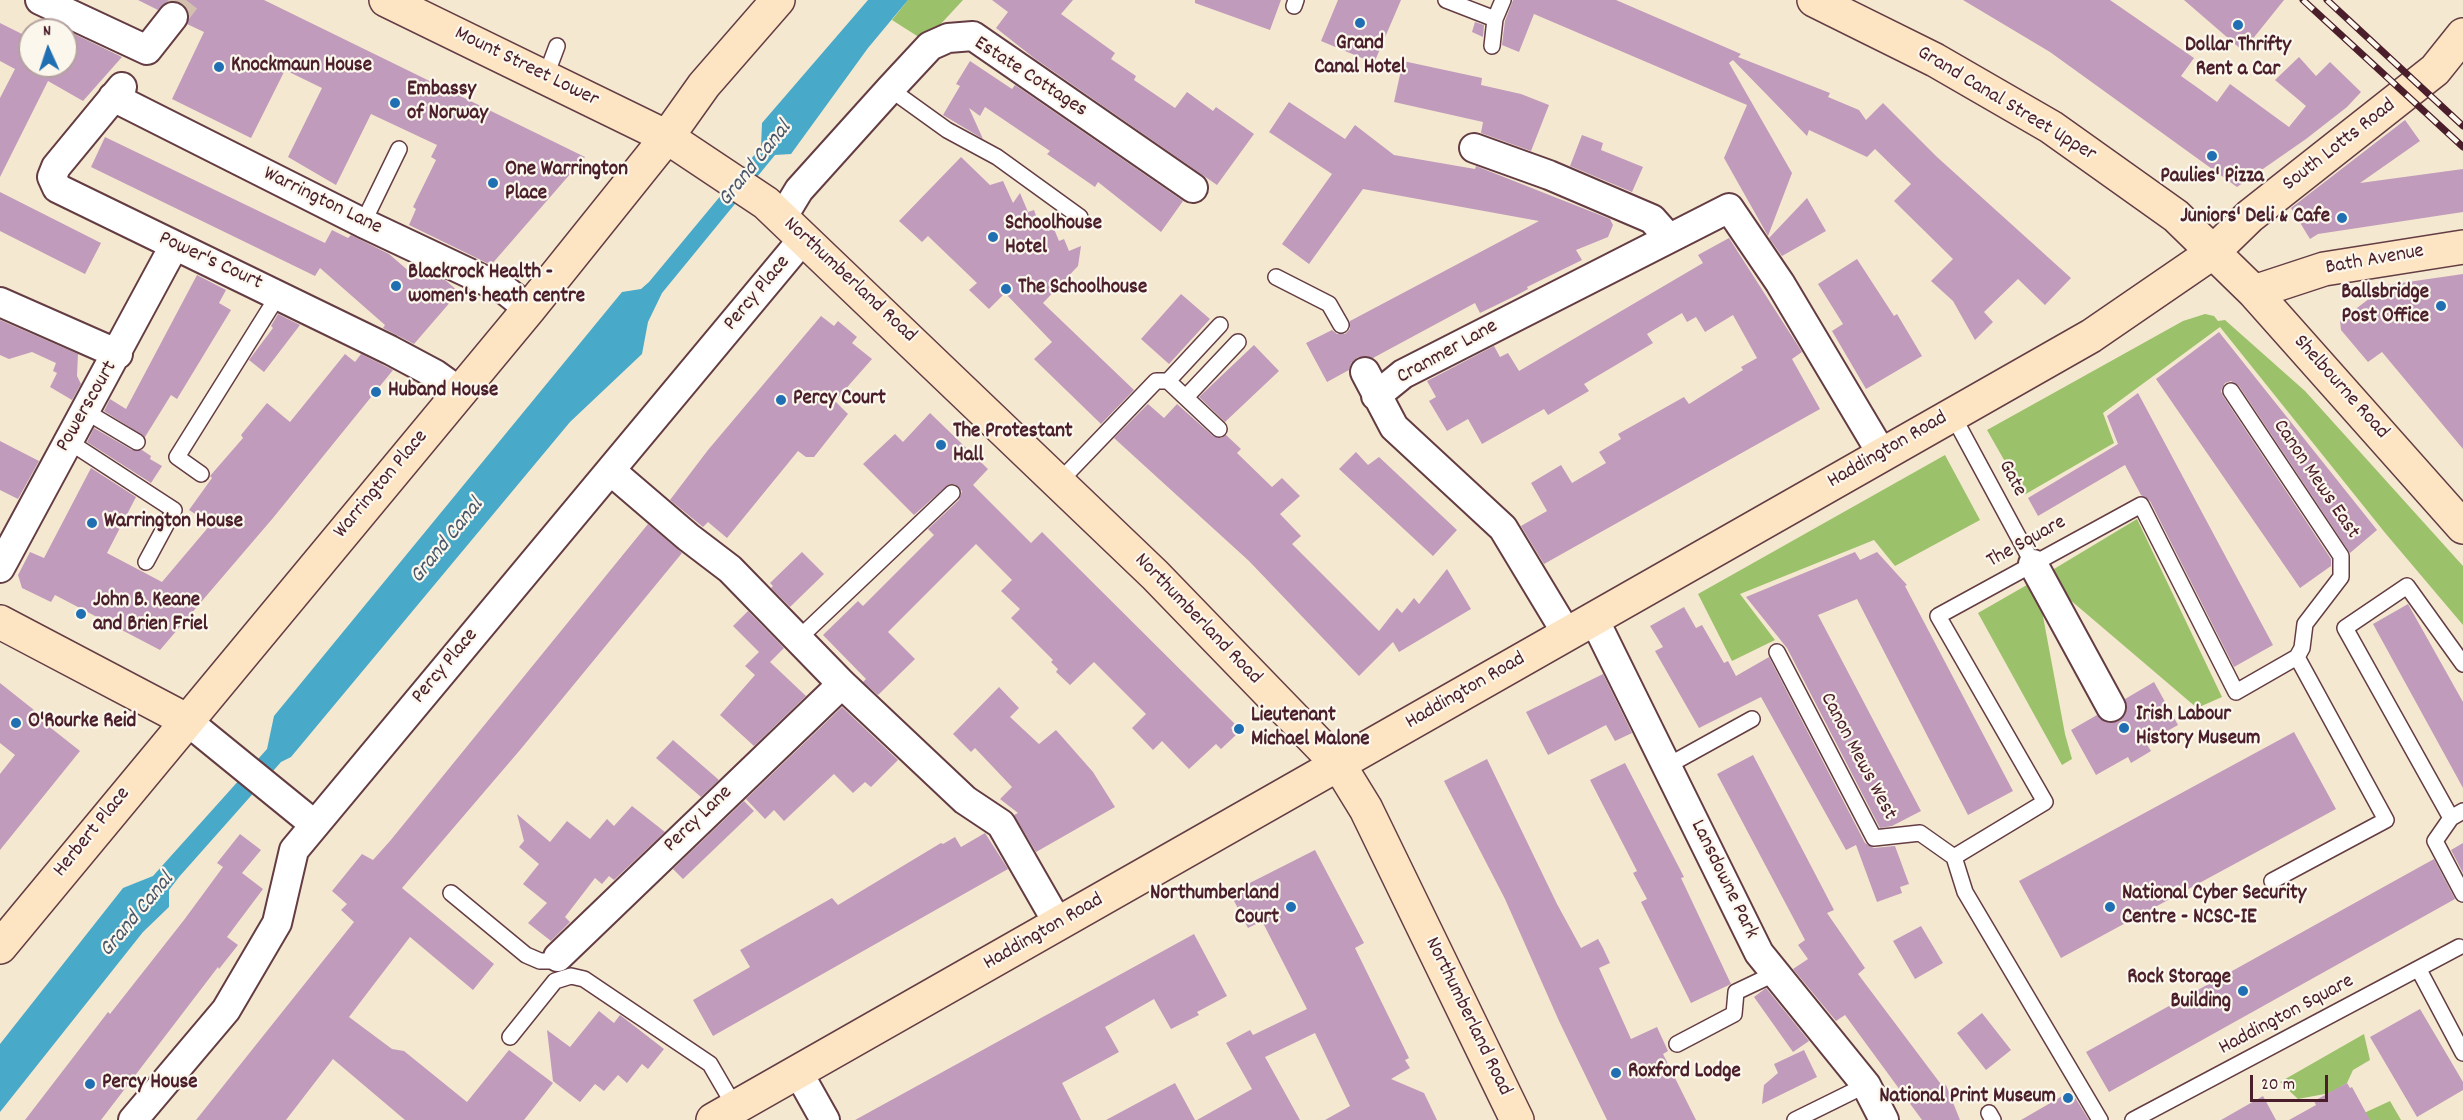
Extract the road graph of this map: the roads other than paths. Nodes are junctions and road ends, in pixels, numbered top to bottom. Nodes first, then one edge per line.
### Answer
1 (40, 0) edge
2 (778, 0) edge
3 (1446, 0) edge
4 (1503, 0) edge
5 (1814, 0) edge
6 (407, 5) edge
7 (173, 17) tunnel mouth
8 (1495, 19) junction
9 (2463, 35) edge
10 (557, 46) dead end
11 (1492, 46) dead end
12 (545, 78) junction
13 (890, 89) junction
14 (117, 92) joint
15 (667, 137) junction
16 (1474, 148) dead end
17 (399, 149) dead end
18 (712, 166) joint
19 (1193, 188) dead end
20 (1080, 217) dead end
21 (784, 220) junction
22 (363, 223) junction
23 (1668, 237) junction
24 (174, 246) junction
25 (2463, 247) edge
26 (2212, 253) junction
27 (1276, 277) dead end
28 (2254, 292) junction
29 (279, 294) junction
30 (0, 302) edge
31 (529, 309) junction
32 (1220, 325) dead end
33 (1341, 325) dead end
34 (1238, 342) dead end
35 (118, 354) junction
36 (1168, 381) junction
37 (2230, 391) dead end
38 (460, 392) junction
39 (1186, 397) junction
40 (85, 411) junction
41 (1952, 414) junction
42 (1219, 429) dead end
43 (68, 441) junction
44 (136, 441) dead end
45 (1882, 454) junction
46 (611, 471) junction
47 (201, 474) dead end
48 (1058, 483) junction
49 (952, 493) dead end
50 (2463, 527) edge
51 (147, 562) dead end
52 (2033, 564) junction
53 (0, 568) edge
54 (0, 622) edge
55 (1581, 627) junction
56 (798, 639) junction
57 (1777, 652) dead end
58 (2297, 657) junction
59 (2463, 664) edge
60 (842, 684) junction
61 (2111, 707) dead end
62 (1752, 719) dead end
63 (186, 720) junction
64 (1339, 765) junction
65 (1667, 766) junction
66 (2457, 814) edge
67 (315, 825) junction
68 (1954, 857) junction
69 (2272, 881) dead end
70 (451, 893) dead end
71 (2463, 894) edge
72 (1059, 925) junction
73 (0, 947) edge
74 (2458, 947) dead end
75 (558, 957) joint
76 (2419, 970) junction
77 (1776, 973) junction
78 (510, 1037) dead end
79 (1677, 1044) dead end
80 (2463, 1053) edge
81 (798, 1072) junction
82 (1866, 1085) junction
83 (724, 1114) edge
84 (133, 1120) edge
85 (825, 1120) edge
86 (1517, 1120) edge
87 (1795, 1120) edge
88 (1884, 1120) edge
89 (2100, 1120) edge
90 (2133, 1120) edge

1 - 7 street
2 - 15 main road, Warrington Place
3 - 8 lane
4 - 8 lane
5 - 26 main road, Grand Canal Street Upper
6 - 12 main road, Mount Street Lower
8 - 11 lane
9 - 26 main road, South Lotts Road
10 - 12 lane
12 - 15 main road, Mount Street Lower
13 - 19 street, Estate Cottages
13 - 20 lane
13 - 21 street, Estate Cottages
14 - 22 street, Warrington Lane
14 - 24 street, Power's Court
15 - 18 main road, Mount Street Lower
15 - 31 main road, Warrington Place
16 - 23 street
17 - 22 lane
18 - 21 main road, Northumberland Road
21 - 46 street, Percy Place
21 - 48 main road, Northumberland Road
22 - 31 street, Warrington Lane
23 - 45 street, Cranmer Lane
23 - 55 street, Cranmer Lane
24 - 29 street, Power's Court
24 - 35 street, Powerscourt
25 - 28 main road, Bath Avenue
26 - 28 main road, Shelbourne Road
26 - 41 main road, Haddington Road
27 - 33 lane
28 - 50 main road, Shelbourne Road
29 - 38 street, Power's Court
29 - 47 lane
30 - 35 street
31 - 38 main road, Warrington Place
32 - 36 lane
34 - 39 lane
35 - 40 street, Powerscourt
36 - 39 lane
36 - 48 lane
37 - 58 lane, Canon Mews East
38 - 63 main road, Warrington Place
39 - 42 lane
40 - 43 street, Powerscourt
40 - 44 lane
41 - 45 main road, Haddington Road
41 - 52 lane, Gate
43 - 51 lane
43 - 53 street, Powerscourt
45 - 55 main road, Haddington Road
46 - 56 street
46 - 67 street, Percy Place
48 - 64 main road, Northumberland Road
49 - 56 lane
52 - 58 lane, The Square
52 - 61 street
52 - 68 lane, The Square
54 - 63 main road
55 - 64 main road, Haddington Road
55 - 65 street, Lansdowne Park
56 - 60 street
57 - 68 lane, Canon Mews West
58 - 69 lane
59 - 66 lane
60 - 72 street
60 - 75 street, Percy Lane
62 - 65 lane
63 - 67 street
63 - 73 main road, Herbert Place
64 - 72 main road, Haddington Road
64 - 86 main road, Northumberland Road
65 - 77 street, Lansdowne Park
66 - 71 lane
67 - 84 street, Percy Place
68 - 89 lane
70 - 75 lane
72 - 81 main road, Haddington Road
74 - 76 lane, Haddington Square
76 - 80 lane
76 - 90 lane, Haddington Square
77 - 79 lane
77 - 82 street, Lansdowne Park
78 - 83 lane
81 - 83 main road, Haddington Road
81 - 85 street
82 - 87 lane
82 - 88 street, Lansdowne Park

